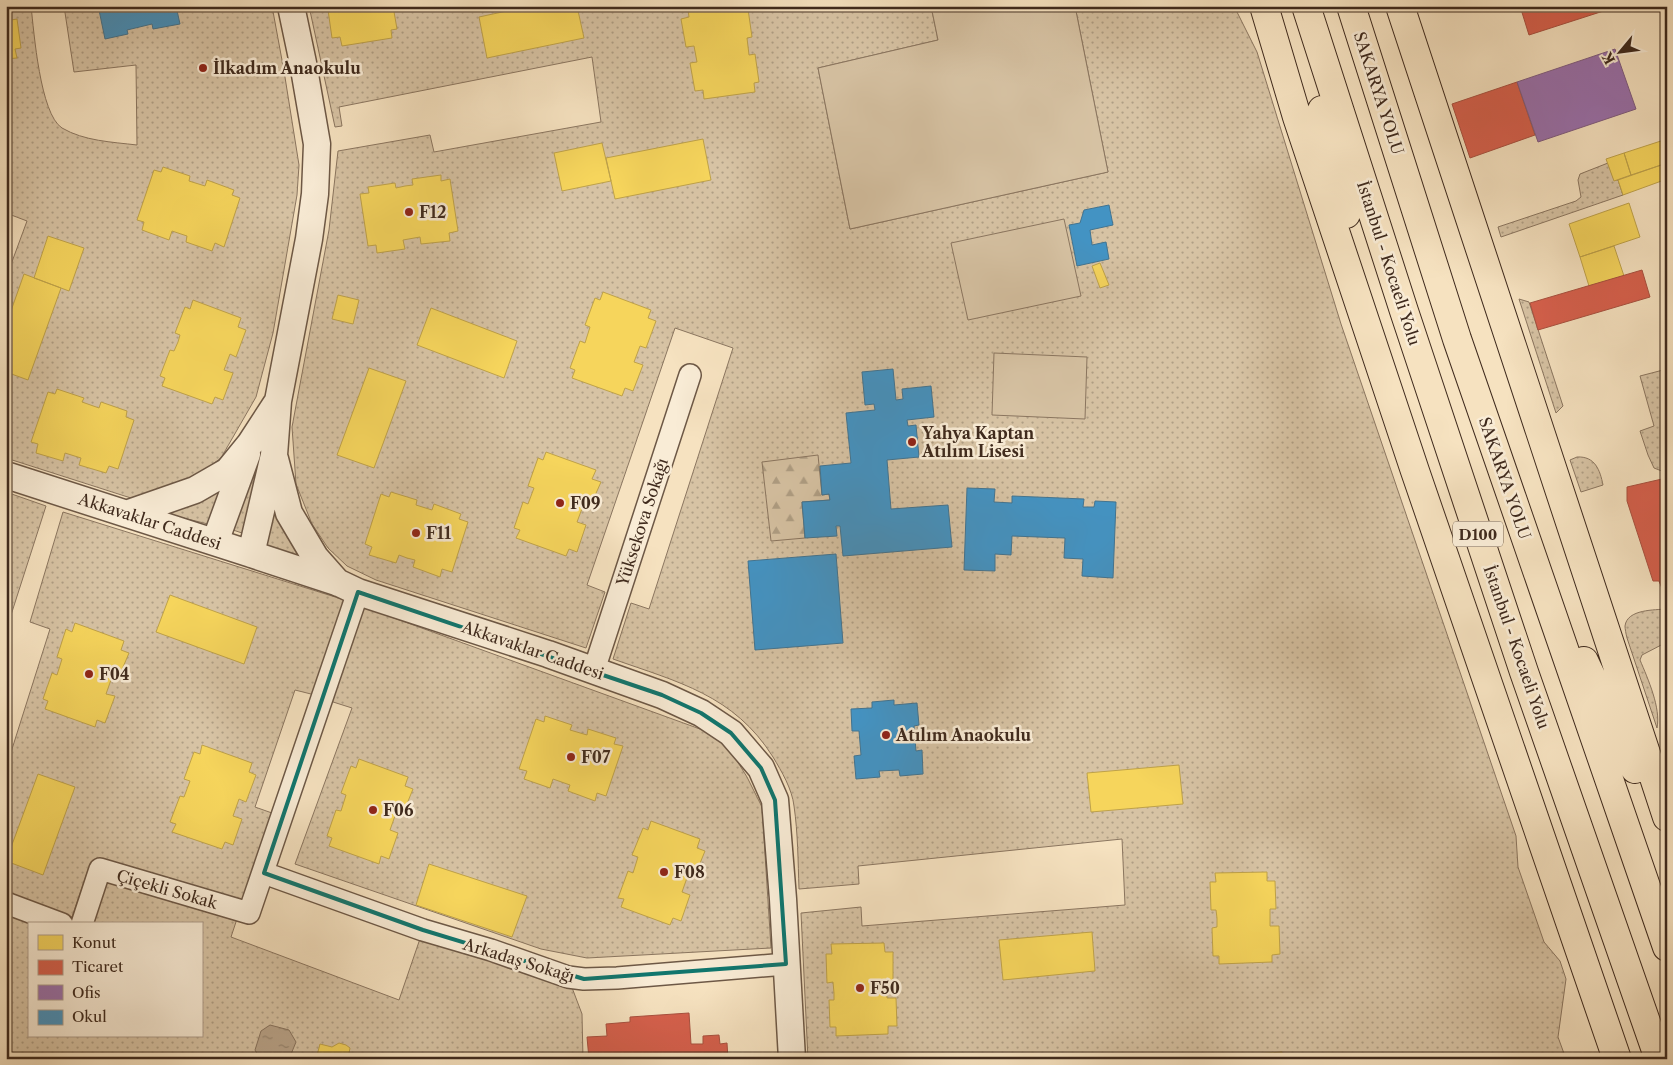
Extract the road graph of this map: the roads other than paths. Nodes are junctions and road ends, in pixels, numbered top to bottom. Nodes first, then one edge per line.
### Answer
1 (291, 6) edge
2 (1264, 6) edge
3 (1298, 6) edge
4 (1306, 6) edge
5 (1351, 6) edge
6 (1400, 6) edge
7 (690, 375) dead end
8 (1384, 376) junction
9 (278, 401) junction
10 (250, 444) junction
11 (274, 455) junction
12 (6, 475) edge
13 (129, 513) junction
14 (1524, 533) junction
15 (216, 542) junction
16 (251, 554) junction
17 (348, 587) junction
18 (594, 670) junction
19 (1667, 817) edge
20 (1667, 836) edge
21 (264, 873) junction
22 (6, 904) edge
23 (56, 922) edge
24 (83, 922) edge
25 (1667, 947) edge
26 (786, 964) junction
27 (792, 1059) edge
28 (1617, 1059) edge
29 (1659, 1059) edge

1 - 9 street
2 - 8 highway
3 - 8 highway
4 - 29 highway, İstanbul - Kocaeli Yolu / D100
5 - 14 highway, SAKARYA YOLU / D100
6 - 19 highway
7 - 18 street, Yüksekova Sokağı
8 - 28 highway
9 - 10 street
9 - 11 street
10 - 13 street
10 - 15 street
11 - 16 street
11 - 17 street
12 - 13 street, Akkavaklar Caddesi
13 - 15 street, Akkavaklar Caddesi
14 - 20 highway
14 - 25 highway, SAKARYA YOLU / D100
15 - 16 street, Akkavaklar Caddesi
16 - 17 street, Akkavaklar Caddesi
17 - 18 street, Akkavaklar Caddesi
17 - 21 street
18 - 26 street, Akkavaklar Caddesi
21 - 24 street, Çiçekli Sokak
21 - 26 street, Arkadaş Sokağı
22 - 23 street
26 - 27 street, Akkavaklar Caddesi

